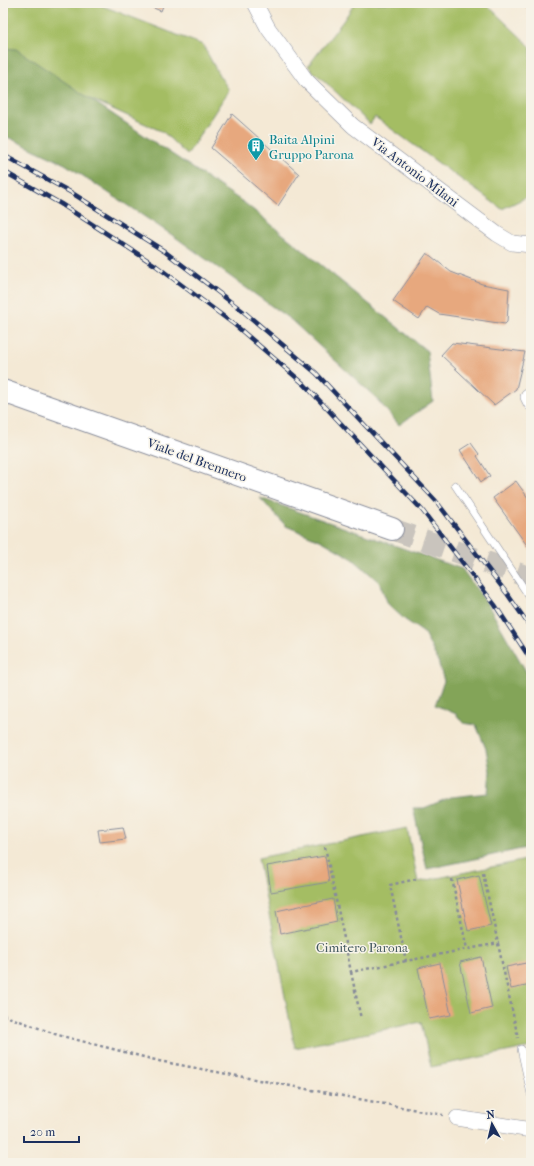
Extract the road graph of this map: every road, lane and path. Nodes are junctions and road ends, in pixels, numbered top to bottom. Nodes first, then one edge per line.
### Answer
1 (255, 3) edge
2 (531, 245) edge
3 (3, 392) edge
4 (455, 485) dead end
5 (392, 529) tunnel mouth
6 (531, 599) edge
7 (325, 847) dead end
8 (483, 872) dead end
9 (416, 879) dead end
10 (452, 879) dead end
11 (499, 943) junction
12 (467, 949) junction
13 (406, 961) junction
14 (351, 972) junction
15 (3, 1015) edge
16 (361, 1019) dead end
17 (521, 1049) joint
18 (531, 1094) edge
19 (457, 1118) joint
20 (531, 1130) edge

1 - 2 street, Via Antonio Milani
3 - 5 main road, Viale del Brennero
4 - 6 lane
7 - 14 path
8 - 11 path
9 - 13 path
10 - 12 path
11 - 12 path
11 - 17 path
12 - 13 path
13 - 14 path
14 - 16 path
15 - 19 path
17 - 18 lane
19 - 20 street

